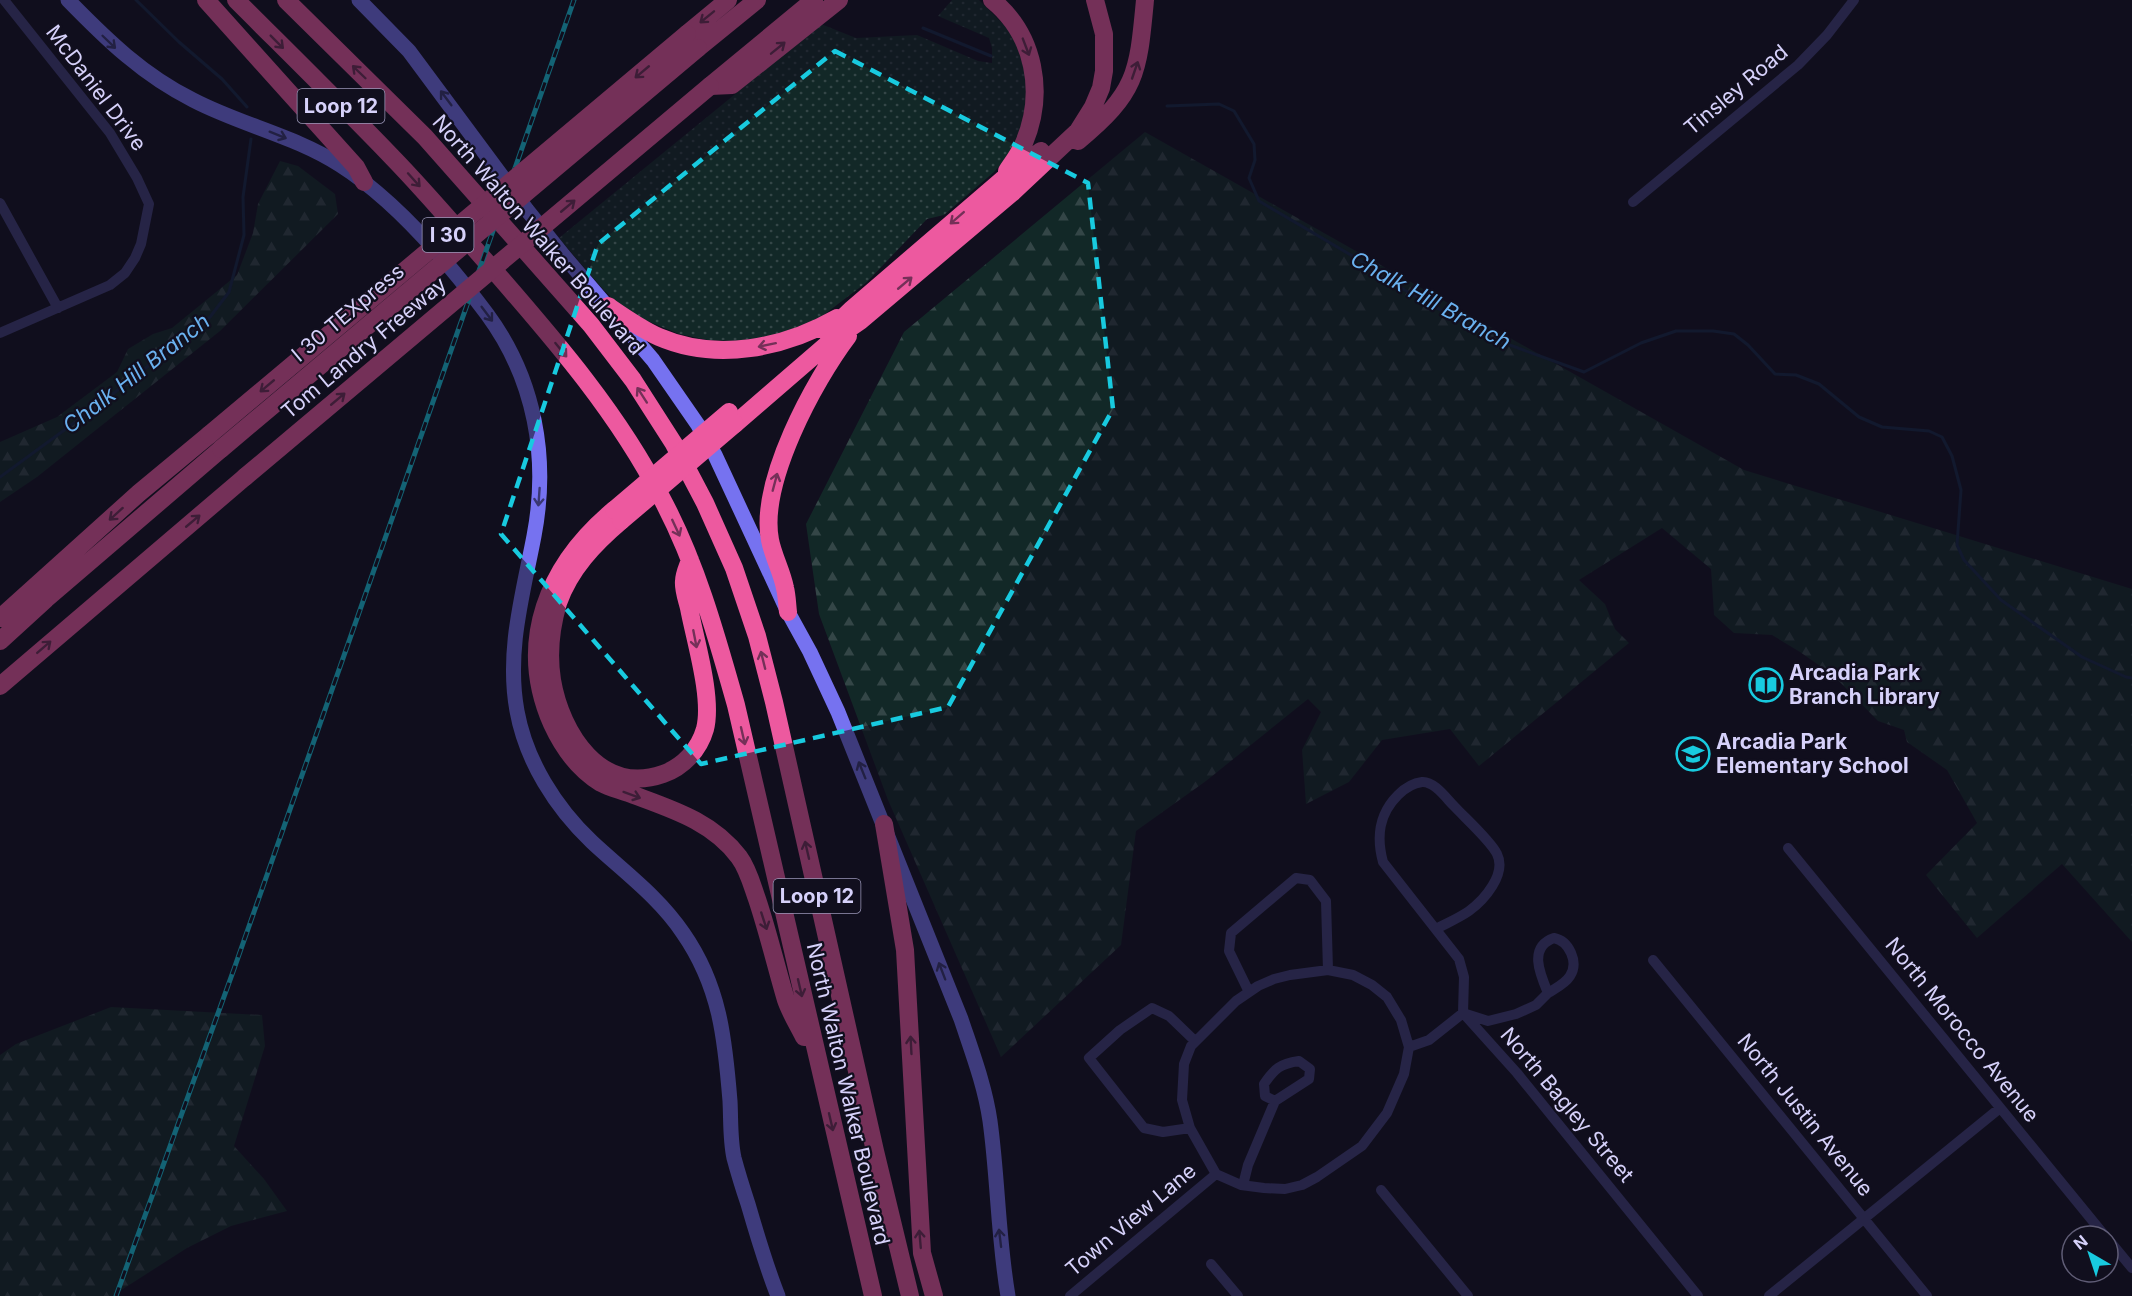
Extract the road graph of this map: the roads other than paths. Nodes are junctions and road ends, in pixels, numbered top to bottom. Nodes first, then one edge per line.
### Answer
1 (4, 0) edge
2 (68, 0) edge
3 (206, 0) edge
4 (236, 0) edge
5 (286, 0) edge
6 (359, 0) edge
7 (728, 0) edge
8 (757, 0) edge
9 (814, 0) edge
10 (839, 0) edge
11 (992, 0) edge
12 (1084, 0) edge
13 (1095, 0) edge
14 (1145, 0) edge
15 (1854, 0) edge
16 (692, 41) junction
17 (722, 82) junction
18 (364, 182) junction
19 (1007, 186) junction
20 (1634, 202) dead end
21 (0, 203) edge
22 (608, 306) junction
23 (58, 308) junction
24 (856, 315) junction
25 (0, 333) edge
26 (617, 516) junction
27 (690, 560) junction
28 (788, 612) junction
29 (0, 618) edge
30 (0, 641) edge
31 (0, 686) edge
32 (884, 824) junction
33 (1788, 848) dead end
34 (1436, 929) junction
35 (1653, 960) dead end
36 (1328, 970) junction
37 (1249, 992) junction
38 (1548, 993) junction
39 (1463, 1013) junction
40 (1195, 1041) junction
41 (1409, 1047) junction
42 (818, 1065) junction
43 (1275, 1101) dead end
44 (2001, 1108) junction
45 (1190, 1128) junction
46 (1216, 1174) junction
47 (1243, 1185) junction
48 (1381, 1190) dead end
49 (1864, 1219) junction
50 (2096, 1224) edge
51 (2120, 1254) edge
52 (1211, 1264) dead end
53 (2132, 1268) edge
54 (777, 1296) edge
55 (873, 1296) edge
56 (910, 1296) edge
57 (934, 1296) edge
58 (1008, 1296) edge
59 (1070, 1296) edge
60 (1238, 1296) edge
61 (1467, 1296) edge
62 (1698, 1296) edge
63 (1769, 1296) edge
64 (1927, 1296) edge

1 - 23 street, McDaniel Drive
2 -> 18 main road
3 - 18 highway
4 -> 27 highway, North Walton Walker Boulevard / Loop 12
56 -> 5 highway, North Walton Walker Boulevard / Loop 12
22 -> 6 main road
7 -> 16 highway, Tom Landry Freeway / I 30
8 - 16 highway, I 30 TEXpress
9 - 17 highway, Tom Landry Freeway / I 30
17 -> 10 highway
11 -> 19 highway
12 - 19 highway
13 - 19 highway
19 -> 14 highway
15 - 20 street, Tinsley Road
16 -> 29 highway, Tom Landry Freeway / I 30, bridge
16 - 30 highway, I 30 TEXpress, bridge
31 -> 17 highway, Tom Landry Freeway / I 30, bridge
18 -> 54 main road
19 - 24 highway
21 - 23 street
24 -> 22 highway
22 - 28 main road
23 - 25 street
24 - 26 highway, bridge
28 -> 24 highway
27 -> 26 highway
26 -> 42 highway
27 -> 42 highway, North Walton Walker Boulevard / Loop 12
32 -> 28 main road
57 -> 32 highway
58 -> 32 main road
33 - 44 street, North Morocco Avenue
34 - 34 street
34 - 39 street
35 - 49 street, North Justin Avenue
36 - 37 street
36 - 37 street
36 - 41 street
37 - 40 street
38 - 38 street
38 - 39 street
39 - 41 street
39 - 62 street, North Bagley Street
40 - 45 street
40 - 45 street
41 - 47 street
42 -> 55 highway, North Walton Walker Boulevard / Loop 12
43 - 47 street
44 - 49 street
44 - 50 street, North Morocco Avenue
45 - 46 street
46 - 47 street
46 - 59 street, Town View Lane
48 - 61 street
49 - 63 street
49 - 64 street, North Justin Avenue
51 - 53 street, North Morocco Avenue
52 - 60 street

